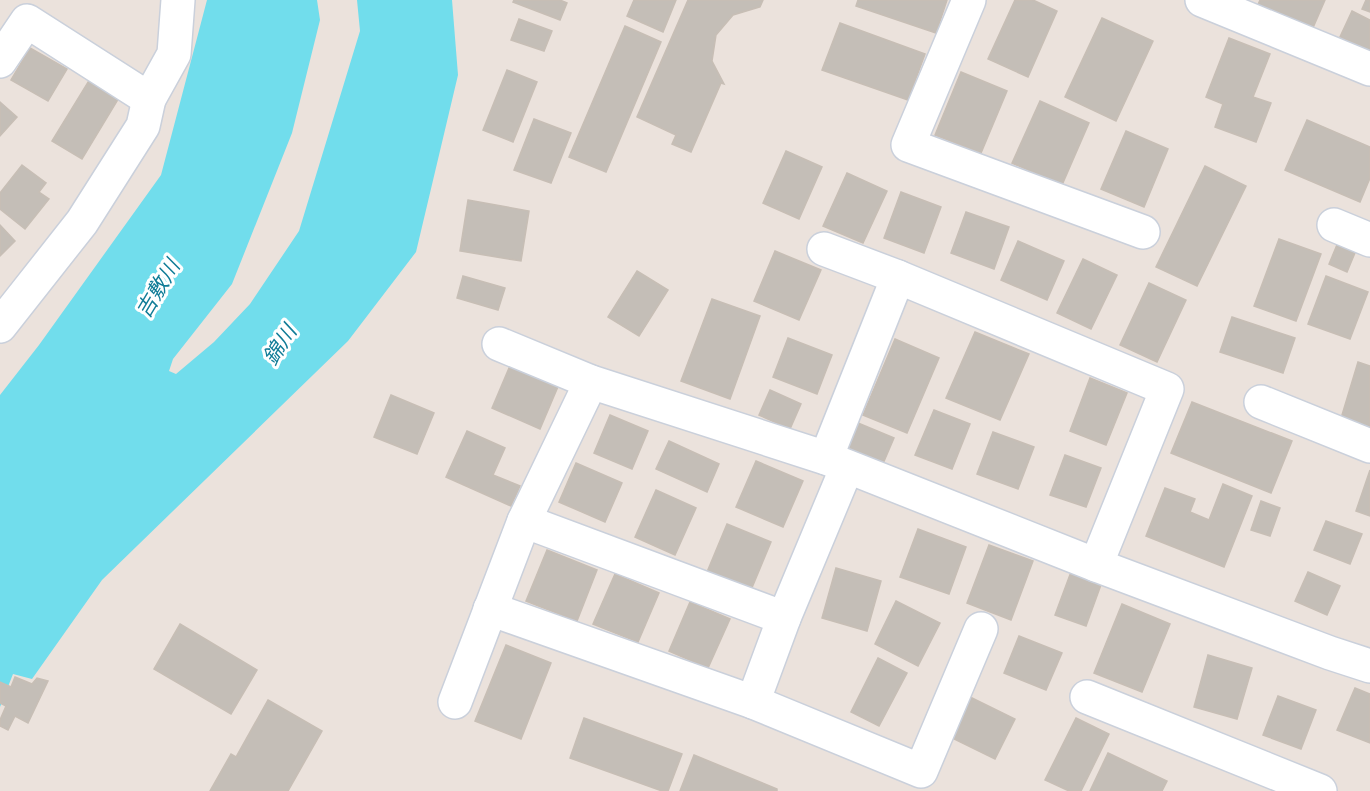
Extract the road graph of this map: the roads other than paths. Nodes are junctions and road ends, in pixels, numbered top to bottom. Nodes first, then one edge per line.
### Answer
1 (178, 0) edge
2 (969, 0) edge
3 (1202, 0) edge
4 (0, 61) edge
5 (1370, 69) edge
6 (149, 99) junction
7 (1334, 225) dead end
8 (1143, 232) dead end
9 (1370, 240) edge
10 (824, 249) dead end
11 (898, 278) junction
12 (0, 326) edge
13 (499, 344) dead end
14 (591, 381) junction
15 (1261, 402) dead end
16 (1370, 446) edge
17 (836, 463) junction
18 (524, 521) junction
19 (1096, 565) junction
20 (490, 609) junction
21 (784, 618) junction
22 (981, 629) dead end
23 (1370, 666) edge
24 (1087, 697) dead end
25 (455, 702) dead end
26 (753, 702) junction
27 (1320, 791) edge

1 - 6 street
2 - 8 street
3 - 5 street
4 - 6 street
6 - 12 street
7 - 9 street
10 - 11 street
11 - 17 street
11 - 19 street
13 - 14 street
14 - 17 street
14 - 18 street
15 - 16 street
17 - 19 street
17 - 21 street
18 - 20 street
18 - 21 street
19 - 23 street
20 - 25 street
20 - 26 street
21 - 26 street
22 - 26 street
24 - 27 street

